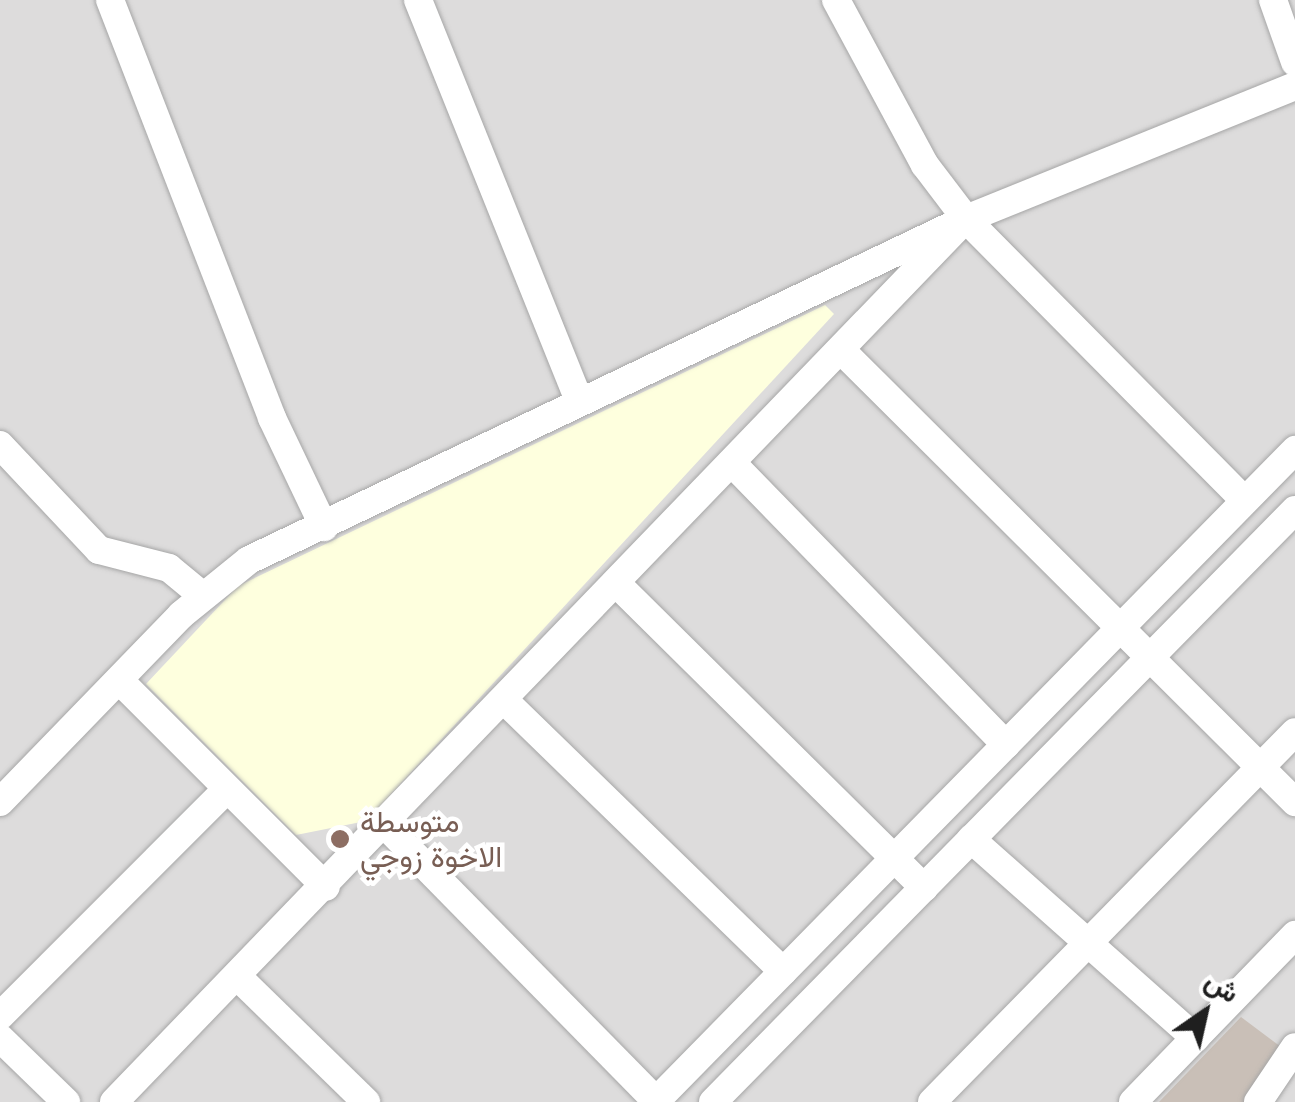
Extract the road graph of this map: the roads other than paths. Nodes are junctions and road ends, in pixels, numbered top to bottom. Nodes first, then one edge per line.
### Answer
1 (110, 0) edge
2 (418, 0) edge
3 (836, 0) edge
4 (1273, 0) edge
5 (1295, 62) edge
6 (1295, 86) edge
7 (966, 218) junction
8 (841, 350) junction
9 (580, 402) junction
10 (0, 445) edge
11 (1295, 450) edge
12 (732, 463) junction
13 (1244, 500) junction
14 (1295, 510) edge
15 (324, 527) junction
16 (616, 584) junction
17 (204, 596) junction
18 (1121, 630) junction
19 (1151, 660) junction
20 (120, 680) junction
21 (505, 701) junction
22 (1295, 732) edge
23 (1006, 745) junction
24 (1259, 768) junction
25 (225, 791) junction
26 (0, 802) edge
27 (1295, 802) edge
28 (386, 826) junction
29 (970, 838) junction
30 (895, 858) junction
31 (326, 887) junction
32 (924, 888) junction
33 (1295, 935) edge
34 (1089, 942) junction
35 (783, 972) junction
36 (238, 976) junction
37 (0, 1016) edge
38 (0, 1038) edge
39 (1196, 1038) junction
40 (1295, 1048) edge
41 (656, 1101) edge
42 (66, 1102) edge
43 (114, 1102) edge
44 (366, 1102) edge
45 (713, 1102) edge
46 (932, 1102) edge
47 (1133, 1102) edge
48 (1258, 1102) edge

1 - 15 street
2 - 9 street
3 - 7 street
4 - 5 street
6 - 7 street
7 - 8 street
7 - 9 street
7 - 13 street
8 - 12 street
8 - 18 street
9 - 15 street
10 - 17 street
11 - 13 street
12 - 16 street
12 - 23 street
13 - 18 street
14 - 19 street
15 - 17 street
16 - 21 street
16 - 30 street
17 - 20 street
18 - 19 street
18 - 23 street
19 - 24 street
19 - 29 street
20 - 25 street
20 - 26 street
21 - 28 street
21 - 35 street
22 - 24 street
23 - 30 street
24 - 27 street
24 - 34 street
25 - 31 street
25 - 37 street
28 - 31 street
28 - 41 street
29 - 32 street
29 - 34 street
30 - 32 street
30 - 35 street
31 - 36 street
32 - 45 street
33 - 39 street
34 - 39 street
34 - 46 street
35 - 41 street
36 - 43 street
36 - 44 street
38 - 42 street
39 - 47 street
40 - 48 street

